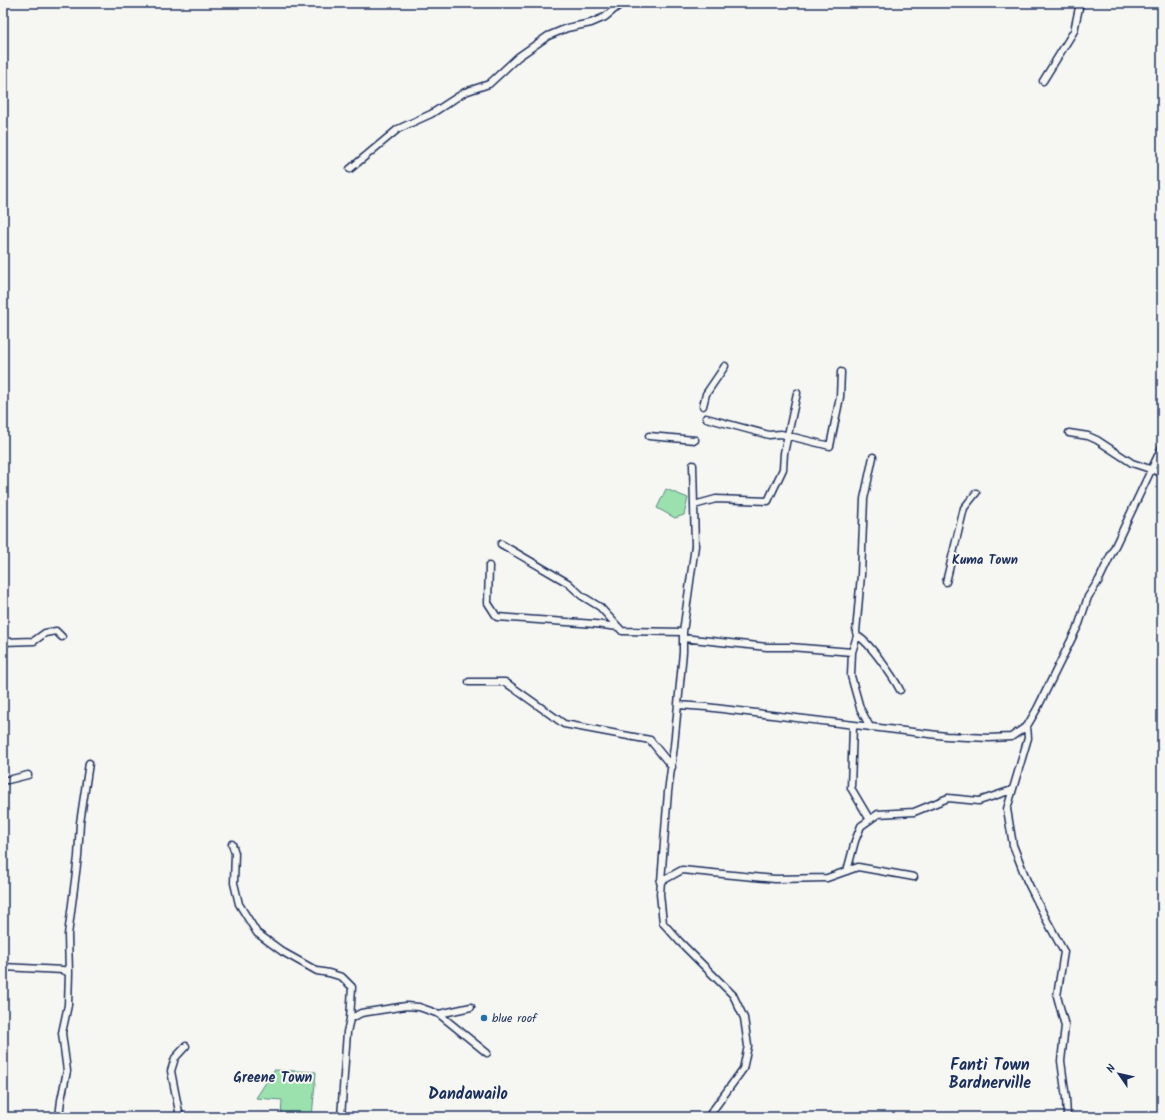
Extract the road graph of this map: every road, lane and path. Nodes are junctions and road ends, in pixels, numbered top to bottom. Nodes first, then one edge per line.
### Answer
1 (622, 3) edge
2 (1080, 3) edge
3 (1043, 81) dead end
4 (350, 169) dead end
5 (725, 366) dead end
6 (841, 372) dead end
7 (797, 393) dead end
8 (703, 406) dead end
9 (706, 418) dead end
10 (1069, 433) dead end
11 (787, 435) junction
12 (649, 436) dead end
13 (695, 440) dead end
14 (1162, 447) edge
15 (873, 456) dead end
16 (693, 465) dead end
17 (1152, 469) junction
18 (1162, 473) edge
19 (976, 493) dead end
20 (694, 505) junction
21 (501, 544) dead end
22 (489, 566) dead end
23 (946, 582) dead end
24 (618, 627) junction
25 (683, 635) junction
26 (857, 636) junction
27 (62, 637) dead end
28 (3, 642) edge
29 (852, 652) junction
30 (469, 682) dead end
31 (900, 690) dead end
32 (678, 705) junction
33 (854, 726) junction
34 (1027, 726) junction
35 (870, 727) junction
36 (89, 763) dead end
37 (672, 767) junction
38 (28, 775) dead end
39 (3, 780) edge
40 (1012, 790) junction
41 (870, 820) junction
42 (232, 844) dead end
43 (847, 871) junction
44 (914, 877) dead end
45 (660, 882) junction
46 (3, 967) edge
47 (69, 973) junction
48 (471, 1007) dead end
49 (439, 1014) junction
50 (350, 1019) junction
51 (186, 1046) dead end
52 (486, 1053) dead end
53 (59, 1117) edge
54 (180, 1117) edge
55 (341, 1117) edge
56 (708, 1117) edge
57 (1067, 1117) edge

1 - 4 street
2 - 3 street
5 - 8 street
6 - 11 street
7 - 11 street
9 - 11 street
10 - 17 street
11 - 20 street
12 - 13 street
14 - 17 street
15 - 26 street
16 - 20 street
17 - 18 street
17 - 34 street
19 - 23 street
20 - 25 street
21 - 24 street
22 - 24 street
24 - 25 street
25 - 29 street
25 - 32 street
26 - 29 street
26 - 31 street
27 - 28 street
29 - 35 street
30 - 37 street
32 - 33 street
32 - 37 street
33 - 35 street
33 - 41 street
34 - 35 street
34 - 40 street
36 - 47 street
37 - 45 street
38 - 39 street
40 - 41 street
40 - 57 street
41 - 43 street
42 - 50 street
43 - 44 street
43 - 45 street
45 - 56 street
46 - 47 street
47 - 53 street
48 - 49 street
49 - 50 street
49 - 52 street
50 - 55 street
51 - 54 street

